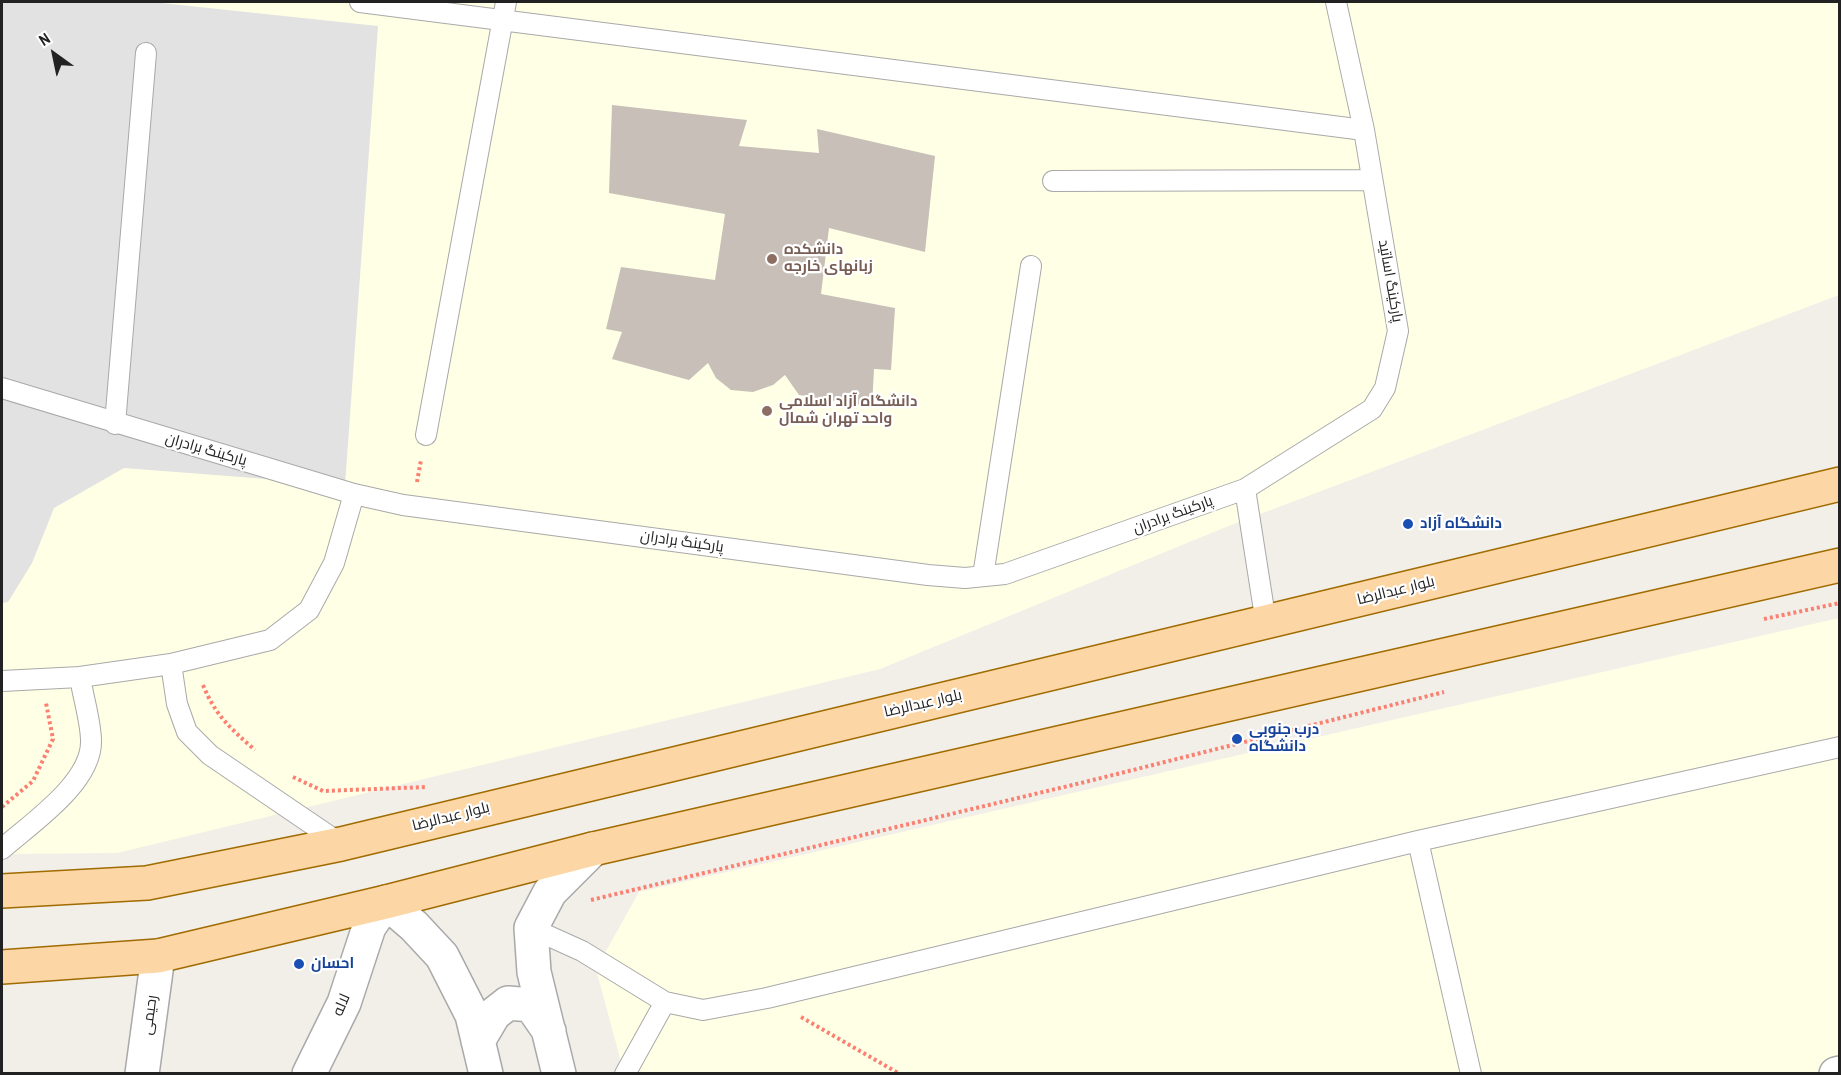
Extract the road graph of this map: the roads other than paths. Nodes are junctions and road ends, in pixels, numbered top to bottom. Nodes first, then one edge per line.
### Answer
1 (360, 2) edge
2 (1336, 2) edge
3 (505, 11) edge
4 (146, 53) dead end
5 (1364, 130) junction
6 (1372, 180) junction
7 (1053, 181) dead end
8 (1031, 266) dead end
9 (2, 388) edge
10 (115, 424) junction
11 (426, 435) road end
12 (1839, 484) edge
13 (1245, 489) junction
14 (354, 494) junction
15 (1839, 565) edge
16 (983, 576) junction
17 (1266, 623) junction
18 (171, 664) junction
19 (80, 677) junction
20 (2, 681) edge
21 (1839, 747) edge
22 (1418, 841) junction
23 (341, 844) junction
24 (2, 849) edge
25 (593, 849) junction
26 (2, 891) edge
27 (386, 902) junction
28 (531, 928) junction
29 (158, 956) junction
30 (2, 967) edge
31 (665, 1002) junction
32 (549, 1031) junction
33 (478, 1041) junction
34 (142, 1074) edge
35 (309, 1074) edge
36 (486, 1074) edge
37 (559, 1074) edge
38 (625, 1074) edge
39 (1472, 1074) edge

1 - 3 lane
2 - 5 lane, پارکینگ اساتید
3 - 5 lane
3 - 11 lane
4 - 10 lane
5 - 6 lane, پارکینگ اساتید
6 - 7 lane
6 - 13 lane, پارکینگ اساتید
8 - 16 lane
9 - 10 lane, پارکینگ برادران
10 - 14 lane, پارکینگ برادران
12 - 17 main road, بلوار عبدالرضا
13 - 16 lane, پارکینگ برادران
13 - 17 lane
14 - 16 lane, پارکینگ برادران
14 - 18 lane
15 - 25 main road
17 - 23 main road, بلوار عبدالرضا
18 - 19 lane
18 - 23 lane
19 - 20 lane
19 - 24 lane
21 - 22 lane
22 - 31 lane
22 - 39 lane
23 - 26 main road, بلوار عبدالرضا
25 - 27 main road
25 - 28 street
27 - 29 main road
27 - 33 street
27 - 35 street, لاله
28 - 31 lane
28 - 32 street
29 - 30 main road
29 - 34 street, رحیمی
31 - 38 lane
32 - 33 street
32 - 37 street
33 - 36 street

